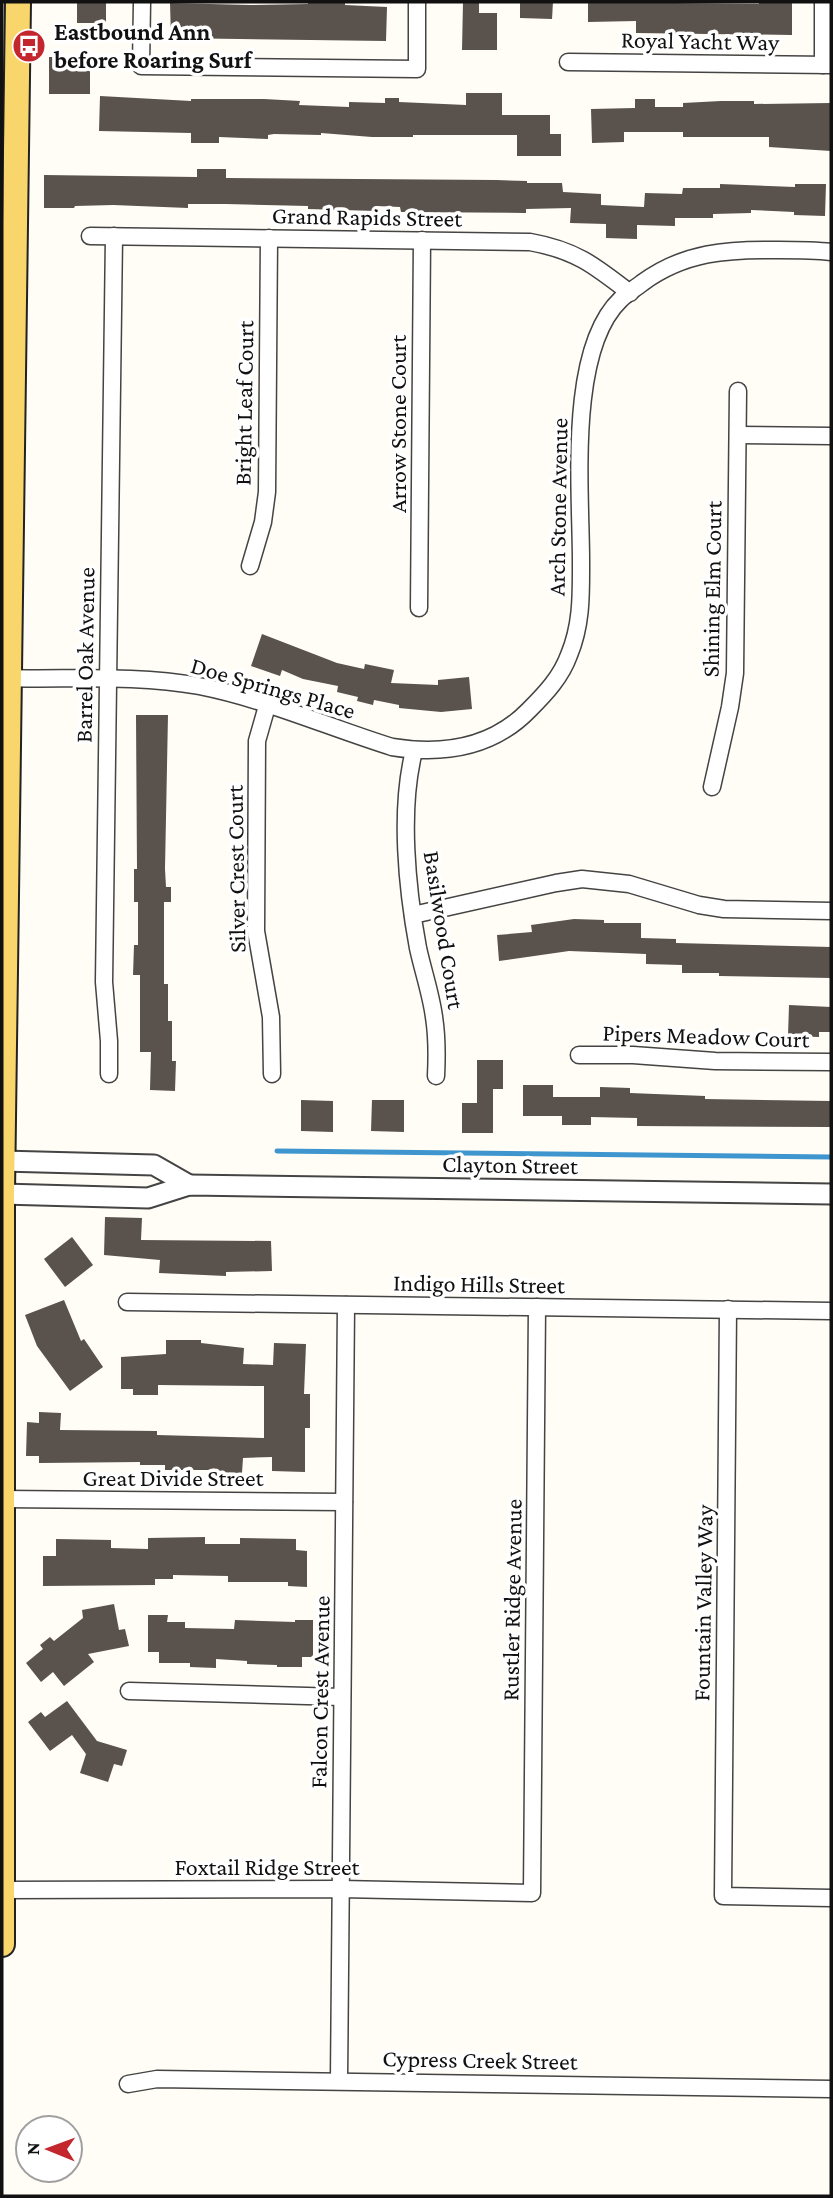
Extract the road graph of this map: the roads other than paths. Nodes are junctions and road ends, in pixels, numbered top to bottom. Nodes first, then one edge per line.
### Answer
1 (18, 2) edge
2 (142, 2) edge
3 (417, 2) edge
4 (824, 2) edge
5 (568, 62) dead end
6 (827, 65) edge
7 (9, 159) edge
8 (90, 236) dead end
9 (114, 236) junction
10 (269, 238) junction
11 (422, 240) junction
12 (831, 252) edge
13 (630, 293) junction
14 (738, 391) dead end
15 (738, 435) junction
16 (831, 436) edge
17 (250, 566) dead end
18 (419, 608) dead end
19 (6, 678) edge
20 (108, 679) junction
21 (267, 706) junction
22 (522, 718) joint
23 (414, 751) junction
24 (712, 787) dead end
25 (831, 911) edge
26 (413, 915) junction
27 (579, 1055) dead end
28 (831, 1062) edge
29 (108, 1074) dead end
30 (272, 1074) dead end
31 (436, 1076) dead end
32 (2, 1161) edge
33 (189, 1185) junction
34 (831, 1194) edge
35 (2, 1195) edge
36 (127, 1302) dead end
37 (346, 1305) junction
38 (537, 1307) junction
39 (728, 1309) junction
40 (831, 1311) edge
41 (2, 1499) edge
42 (344, 1502) junction
43 (130, 1691) dead end
44 (342, 1696) junction
45 (341, 1889) junction
46 (2, 1890) edge
47 (532, 1893) joint
48 (831, 1898) edge
49 (2, 1944) edge
50 (339, 2080) junction
51 (128, 2084) dead end
52 (831, 2089) edge

1 - 7 main road
2 - 3 street
4 - 6 street
5 - 6 street, Royal Yacht Way
7 - 19 main road
8 - 9 street, Grand Rapids Street
9 - 10 street, Grand Rapids Street
9 - 20 street, Barrel Oak Avenue
10 - 11 street, Grand Rapids Street
10 - 17 street, Bright Leaf Court
11 - 13 street, Grand Rapids Street
11 - 18 street, Arrow Stone Court
12 - 13 street, Arch Stone Avenue
13 - 22 street, Arch Stone Avenue
14 - 15 street, Shining Elm Court
15 - 16 street
15 - 24 street, Shining Elm Court
19 - 20 street, Doe Springs Place
19 - 32 main road
20 - 21 street, Doe Springs Place
20 - 29 street, Barrel Oak Avenue
21 - 23 street, Doe Springs Place
21 - 30 street, Silver Crest Court
22 - 23 street, Doe Springs Place
23 - 26 street, Basilwood Court
25 - 26 street
26 - 31 street, Basilwood Court
27 - 28 street, Pipers Meadow Court
32 - 33 street, Clayton Street
32 - 35 main road
33 - 34 street, Clayton Street
33 - 35 street, Clayton Street
35 - 41 main road
36 - 37 street, Indigo Hills Street
37 - 38 street, Indigo Hills Street
37 - 42 street, Falcon Crest Avenue
38 - 39 street, Indigo Hills Street
38 - 47 street, Rustler Ridge Avenue
39 - 40 street, Indigo Hills Street
39 - 48 street, Fountain Valley Way
41 - 42 street, Great Divide Street
41 - 46 main road
42 - 44 street, Falcon Crest Avenue
43 - 44 street
44 - 45 street, Falcon Crest Avenue
45 - 46 street, Foxtail Ridge Street
45 - 47 street, Foxtail Ridge Street
45 - 50 street, Falcon Crest Avenue
46 - 49 main road
50 - 51 street, Cypress Creek Street
50 - 52 street, Cypress Creek Street

